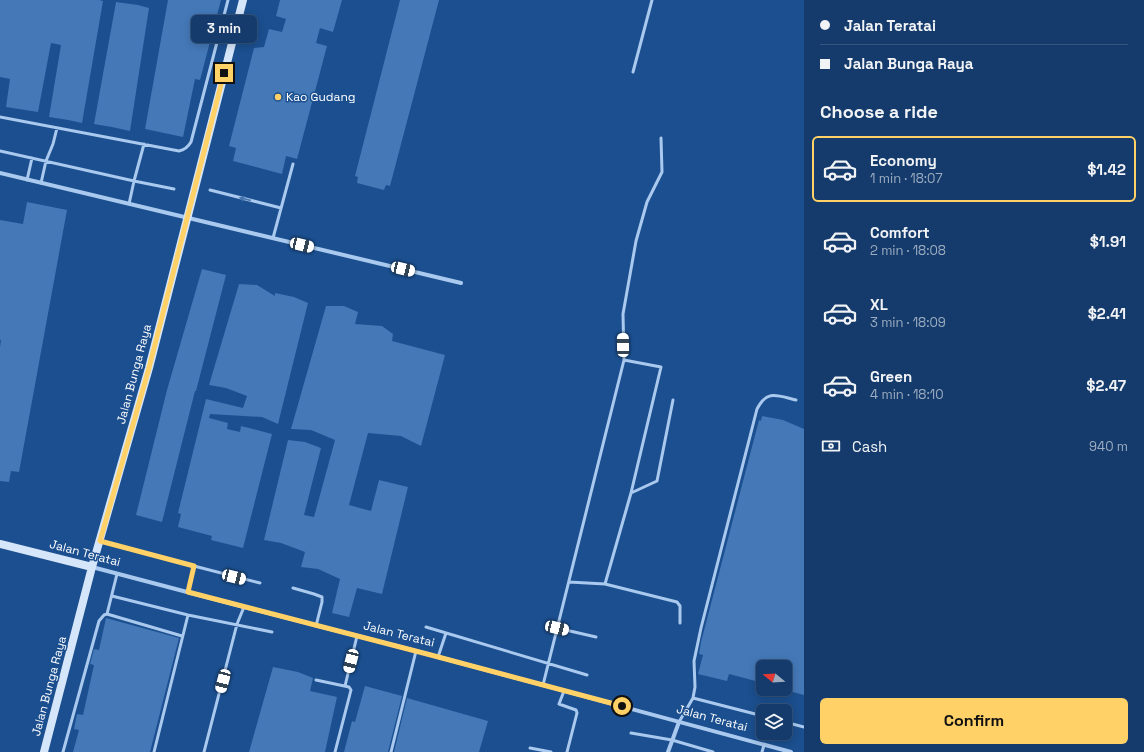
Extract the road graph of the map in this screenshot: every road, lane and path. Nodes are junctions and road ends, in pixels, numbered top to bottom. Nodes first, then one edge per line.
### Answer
1 (228, 0) edge
2 (243, 0) edge
3 (652, 0) edge
4 (633, 72) dead end
5 (0, 117) edge
6 (56, 128) junction
7 (661, 138) dead end
8 (144, 144) junction
9 (0, 151) edge
10 (32, 158) junction
11 (46, 161) junction
12 (293, 164) dead end
13 (0, 174) edge
14 (27, 180) junction
15 (134, 181) junction
16 (41, 183) junction
17 (174, 189) dead end
18 (210, 190) dead end
19 (129, 204) junction
20 (281, 208) junction
21 (187, 218) junction
22 (272, 238) junction
23 (461, 283) dead end
24 (624, 360) junction
25 (673, 400) dead end
26 (796, 400) dead end
27 (631, 493) junction
28 (100, 541) junction
29 (0, 544) edge
30 (194, 566) junction
31 (92, 567) junction
32 (117, 574) junction
33 (569, 582) junction
34 (260, 584) dead end
35 (605, 584) junction
36 (292, 588) dead end
37 (188, 592) junction
38 (112, 596) junction
39 (244, 607) junction
40 (107, 614) junction
41 (188, 615) junction
42 (680, 623) dead end
43 (238, 624) junction
44 (316, 626) junction
45 (426, 627) dead end
46 (557, 628) junction
47 (272, 632) dead end
48 (446, 633) junction
49 (182, 636) junction
50 (357, 636) junction
51 (596, 637) dead end
52 (416, 651) junction
53 (438, 657) junction
54 (548, 663) junction
55 (587, 675) dead end
56 (316, 680) dead end
57 (543, 685) junction
58 (345, 686) junction
59 (564, 691) junction
60 (692, 698) junction
61 (756, 714) edge
62 (679, 722) junction
63 (792, 724) edge
64 (804, 727) edge
65 (631, 733) dead end
66 (672, 740) junction
67 (764, 745) junction
68 (530, 748) dead end
69 (44, 752) edge
70 (63, 752) edge
71 (154, 752) edge
72 (204, 752) edge
73 (335, 752) edge
74 (391, 752) edge
75 (551, 752) edge
76 (567, 752) edge
77 (668, 752) edge
78 (713, 752) edge
79 (762, 752) edge
80 (791, 752) edge

1 - 8 lane
2 - 21 street, Jalan Bunga Raya
3 - 4 lane
5 - 6 lane
6 - 8 lane
6 - 11 lane
7 - 24 lane
8 - 15 lane
9 - 10 lane
10 - 11 lane
10 - 14 lane
11 - 15 lane
11 - 16 lane
12 - 20 lane
13 - 14 street
14 - 16 street
15 - 17 lane
15 - 19 lane
16 - 19 street
20 -> 18 lane
19 - 21 street
20 - 22 lane
21 - 22 street
21 - 28 street, Jalan Bunga Raya
22 - 23 street
24 - 27 lane
24 - 33 lane
25 - 27 lane
26 - 60 lane
27 - 35 lane
28 - 30 lane
28 - 31 street, Jalan Bunga Raya
29 - 31 street, Jalan Teratai
30 - 34 lane
30 - 37 lane
31 - 32 street, Jalan Teratai
31 - 69 street, Jalan Bunga Raya
32 - 37 street, Jalan Teratai
32 - 38 lane
33 - 35 lane
33 - 46 lane
35 - 42 lane
36 - 44 lane
37 - 39 street, Jalan Teratai
38 - 40 lane
38 - 41 lane
39 - 43 lane
39 - 44 street, Jalan Teratai
40 - 49 lane
40 - 70 lane
41 - 43 lane
41 - 49 lane
43 - 47 lane
43 - 72 lane
44 - 50 street, Jalan Teratai
45 - 48 lane
46 - 51 lane
46 - 54 lane
48 - 53 lane
48 - 54 lane
49 - 71 lane
50 - 52 street, Jalan Teratai
50 - 58 lane
52 - 53 street, Jalan Teratai
52 - 74 lane
53 - 57 street, Jalan Teratai
54 - 55 lane
54 - 57 lane
56 - 58 lane
57 - 59 street, Jalan Teratai
58 - 73 lane
59 - 62 street, Jalan Teratai
59 - 76 lane
60 - 61 lane
60 - 62 lane
62 - 66 street
62 - 67 street, Jalan Teratai
63 - 64 lane
65 - 66 lane
66 - 77 street
66 - 78 lane
67 - 79 lane
67 - 80 street, Jalan Teratai
68 - 75 lane

